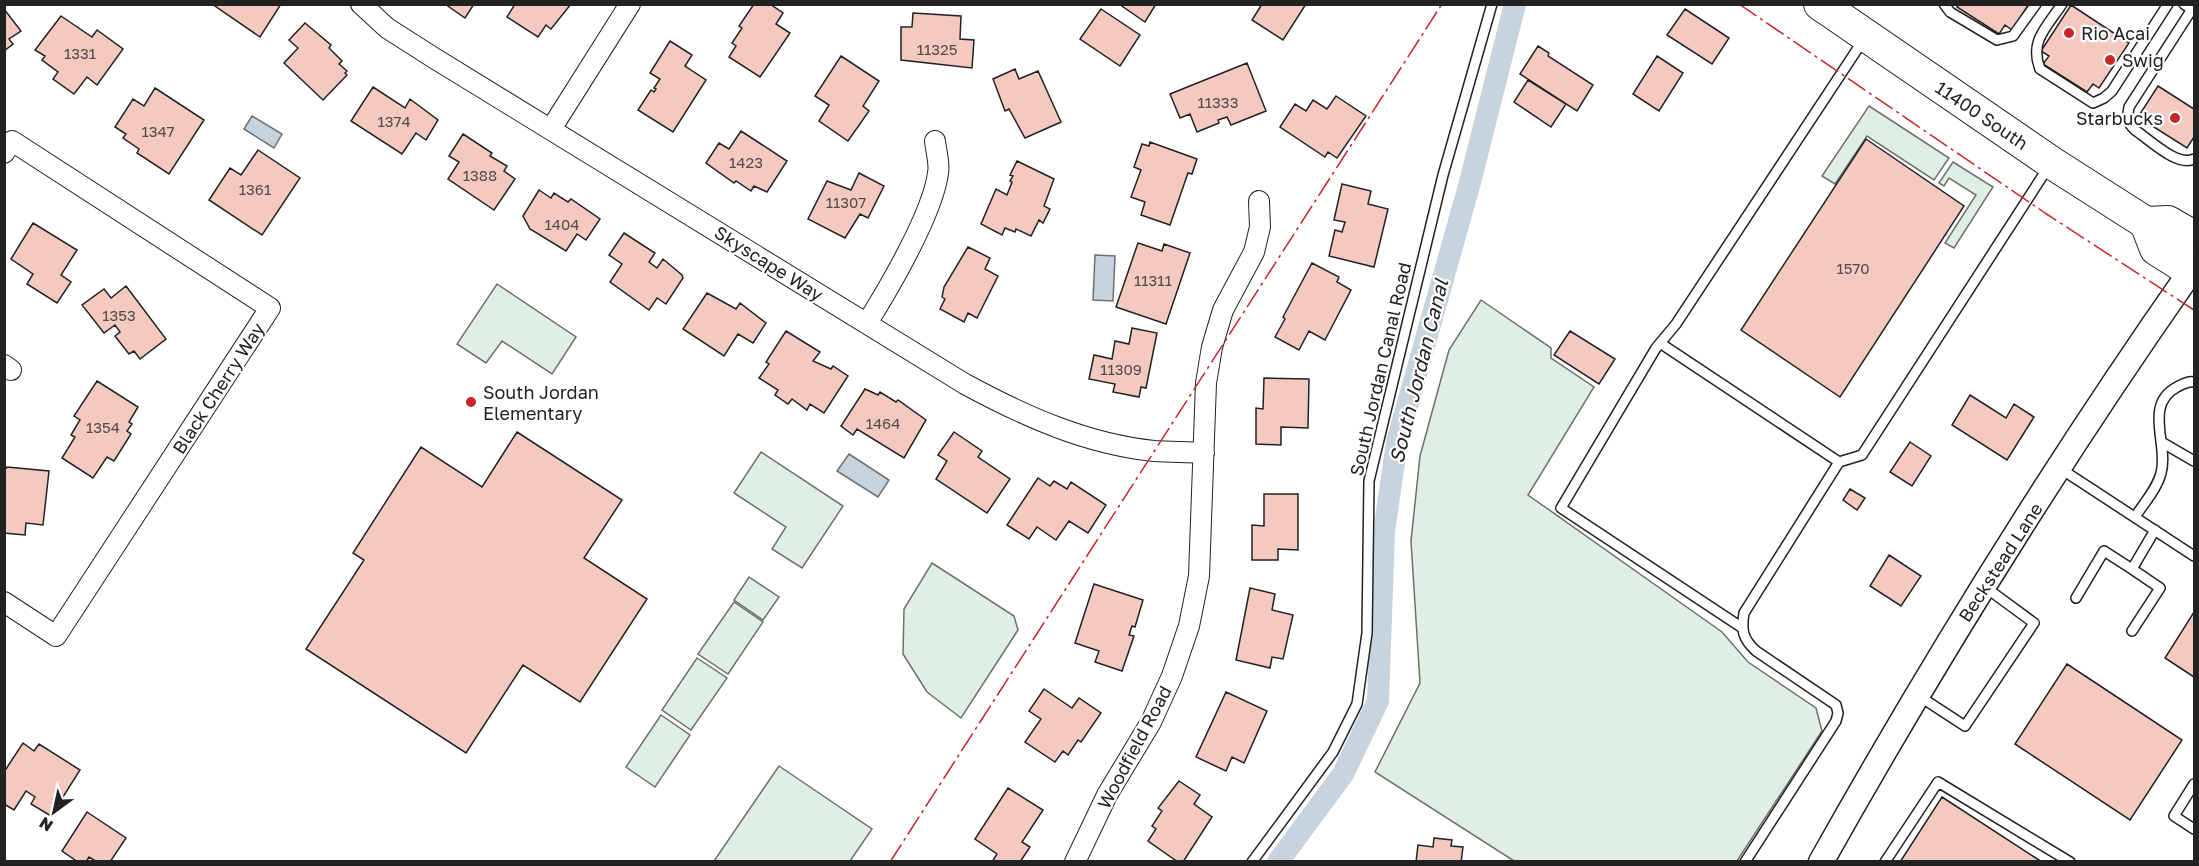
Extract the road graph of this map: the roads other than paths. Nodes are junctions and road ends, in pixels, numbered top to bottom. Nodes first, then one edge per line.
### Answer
1 (361, 4) edge
2 (630, 4) edge
3 (1492, 4) edge
4 (1820, 4) edge
5 (1944, 4) edge
6 (2036, 4) edge
7 (2062, 4) edge
8 (2168, 4) edge
9 (2191, 8) edge
10 (1866, 37) junction
11 (551, 129) junction
12 (935, 141) dead end
13 (8, 147) edge
14 (2194, 159) edge
15 (2052, 163) junction
16 (1259, 201) dead end
17 (2146, 223) junction
18 (2194, 237) edge
19 (2193, 272) edge
20 (867, 323) junction
21 (1660, 343) junction
22 (2194, 382) edge
23 (2163, 443) junction
24 (1204, 453) junction
25 (2194, 461) edge
26 (1839, 462) junction
27 (2060, 468) junction
28 (2135, 517) junction
29 (2155, 530) junction
30 (2194, 556) edge
31 (2132, 569) junction
32 (1983, 586) junction
33 (2076, 598) dead end
34 (4, 602) edge
35 (1741, 627) junction
36 (2132, 631) dead end
37 (1917, 695) junction
38 (2194, 784) edge
39 (2194, 829) edge
40 (1076, 861) edge
41 (1251, 861) edge
42 (1745, 861) edge
43 (1821, 861) edge
44 (1885, 861) edge
45 (2070, 861) edge

1 - 11 street, Skyscape Way
2 - 11 street
3 - 41 lane, South Jordan Canal Road
4 - 10 main road, 11400 South
5 - 6 lane
7 - 8 lane
9 - 14 lane
10 - 15 main road, 11400 South
10 - 21 lane
11 - 20 street, Skyscape Way
12 - 20 street
13 - 34 street, Black Cherry Way
15 - 17 main road, 11400 South
15 - 26 lane
16 - 24 street, Woodfield Road
17 - 18 main road, 11400 South
17 - 19 main road
19 - 27 street, Beckstead Lane
20 - 24 street, Skyscape Way
21 - 26 lane
21 - 35 lane
22 - 23 lane
23 - 25 lane
23 - 28 lane
24 - 40 street, Woodfield Road
26 - 35 lane
27 - 28 lane
27 - 32 street, Beckstead Lane
28 - 29 lane
29 - 30 lane
29 - 31 lane
31 - 33 lane
31 - 36 lane
32 - 37 street, Beckstead Lane
32 - 37 lane
35 - 42 lane
37 - 43 street, Beckstead Lane
38 - 39 lane
44 - 45 lane

